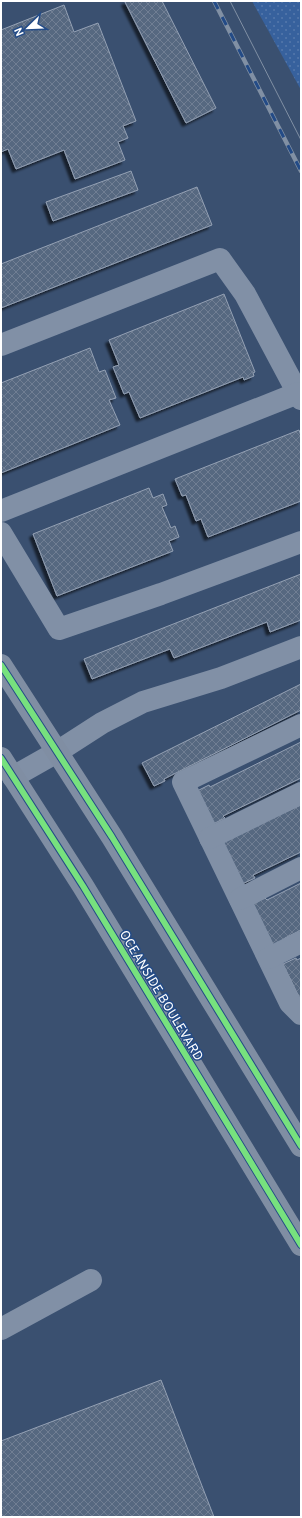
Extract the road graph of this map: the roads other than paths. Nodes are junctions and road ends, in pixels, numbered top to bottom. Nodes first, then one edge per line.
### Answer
1 (1, 345) edge
2 (299, 396) edge
3 (1, 511) edge
4 (1, 533) edge
5 (301, 542) edge
6 (301, 647) edge
7 (1, 665) edge
8 (301, 725) edge
9 (57, 752) junction
10 (1, 758) edge
11 (13, 777) junction
12 (301, 793) edge
13 (210, 838) junction
14 (301, 868) edge
15 (240, 899) junction
16 (301, 942) edge
17 (269, 958) junction
18 (301, 1014) edge
19 (301, 1146) edge
20 (301, 1245) edge
21 (91, 1280) dead end
22 (1, 1329) edge

1 - 2 street
2 - 3 street
4 - 5 street
6 - 9 street
7 - 9 main road
8 - 13 street
9 - 11 street
9 - 19 main road
10 - 11 main road, OCEANSIDE BOULEVARD
11 - 20 main road, OCEANSIDE BOULEVARD
12 - 13 street
13 - 15 street
14 - 15 street
15 - 17 street
16 - 17 street
17 - 18 street
21 - 22 street

